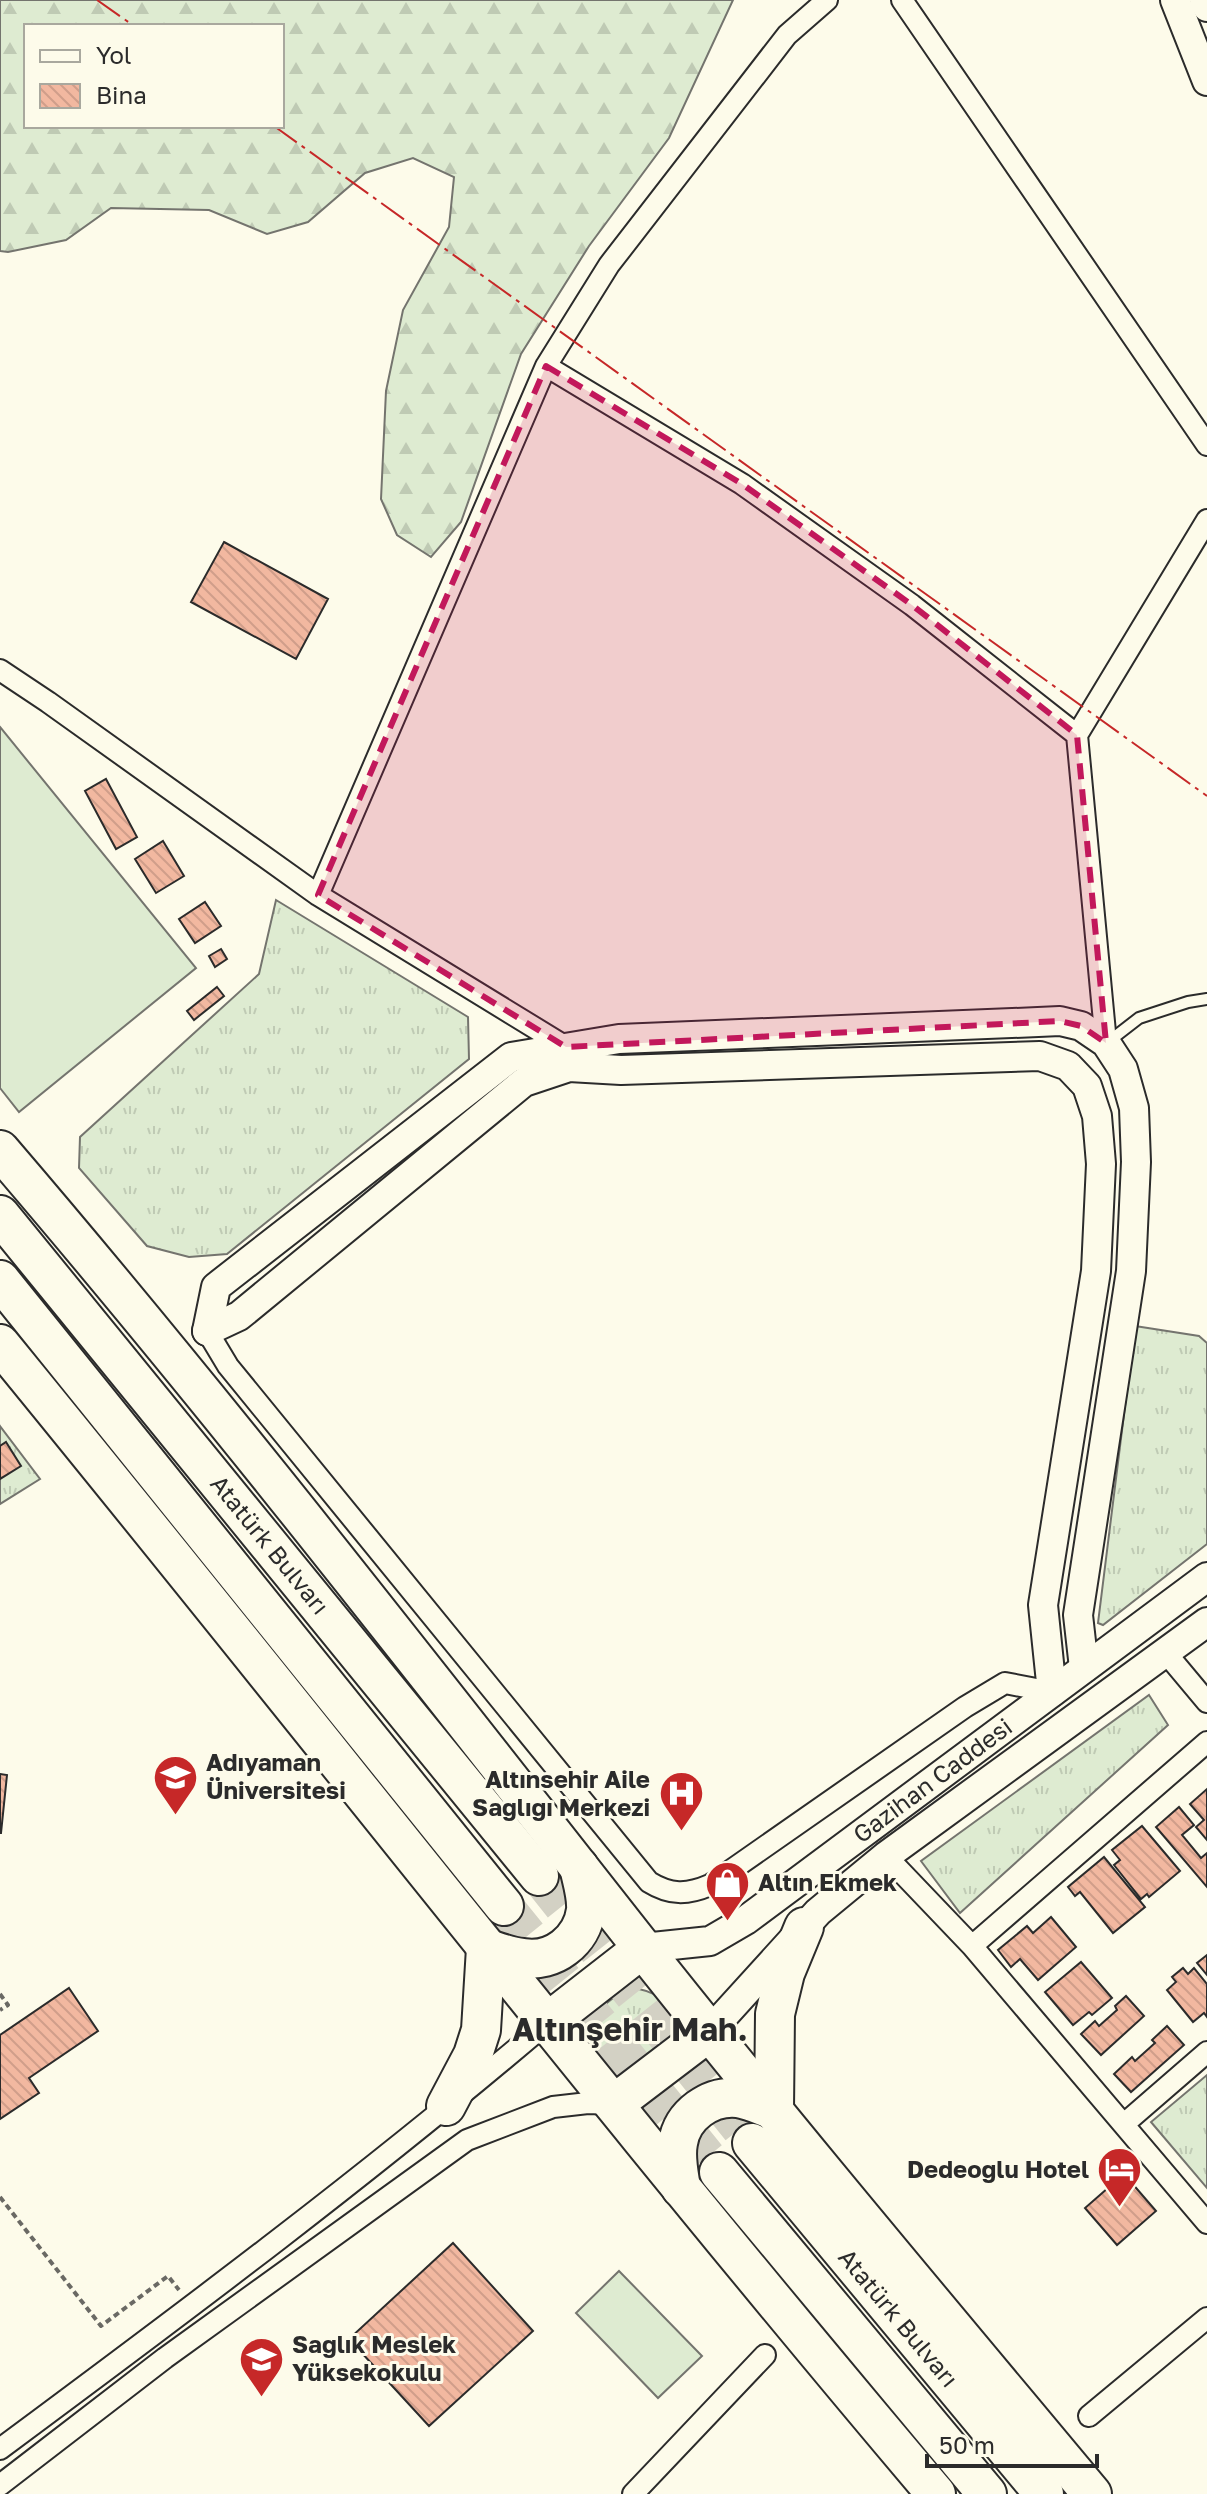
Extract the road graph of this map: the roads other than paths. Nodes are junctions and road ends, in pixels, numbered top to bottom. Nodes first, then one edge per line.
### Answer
1 (827, 0) edge
2 (902, 0) edge
3 (1175, 0) edge
4 (1204, 0) edge
5 (1207, 7) edge
6 (1207, 81) edge
7 (546, 366) junction
8 (1207, 445) edge
9 (1207, 520) edge
10 (0, 670) edge
11 (1077, 735) junction
12 (318, 895) junction
13 (1207, 999) edge
14 (1106, 1043) junction
15 (568, 1057) junction
16 (0, 1150) edge
17 (0, 1215) edge
18 (0, 1280) edge
19 (207, 1331) joint
20 (0, 1344) edge
21 (14, 1376) edge
22 (1207, 1577) edge
23 (1207, 1622) edge
24 (1166, 1653) junction
25 (1084, 1668) junction
26 (1052, 1692) junction
27 (1207, 1702) edge
28 (1207, 1742) edge
29 (886, 1856) junction
30 (578, 1864) junction
31 (539, 1876) tunnel mouth
32 (504, 1906) tunnel mouth
33 (804, 1927) junction
34 (972, 1946) junction
35 (486, 1948) junction
36 (643, 1948) junction
37 (548, 2022) junction
38 (710, 2031) junction
39 (1207, 2052) edge
40 (614, 2104) junction
41 (446, 2106) junction
42 (774, 2110) junction
43 (1124, 2124) junction
44 (752, 2143) tunnel mouth
45 (719, 2172) tunnel mouth
46 (681, 2188) junction
47 (1207, 2223) edge
48 (1207, 2318) edge
49 (765, 2355) dead end
50 (1089, 2416) dead end
51 (0, 2449) edge
52 (0, 2485) edge
53 (633, 2494) edge
54 (936, 2494) edge
55 (987, 2494) edge
56 (1044, 2494) edge
57 (1092, 2494) edge

1 - 7 street
2 - 8 street
3 - 6 street
4 - 5 street
7 - 11 street
7 - 12 street
9 - 11 street
10 - 12 street
11 - 14 street
12 - 15 street
13 - 14 lane
14 - 15 street
14 - 25 street
15 - 19 street
15 - 26 street
16 - 30 highway
17 - 31 highway, Atatürk Bulvarı
18 - 32 highway, Atatürk Bulvarı
19 - 26 street
20 - 21 highway
21 - 35 highway
22 - 25 street, Gazihan Caddesi
23 - 24 street, Gazihan Caddesi
24 - 27 street
24 - 29 street, Gazihan Caddesi
25 - 26 street, Gazihan Caddesi
26 - 36 street, Gazihan Caddesi
28 - 34 street
29 - 33 street, Gazihan Caddesi
29 - 34 street
30 - 35 highway
30 - 36 highway
33 - 38 street, Gazihan Caddesi
33 - 42 highway
34 - 43 street
35 - 37 highway
35 - 41 highway
36 - 37 highway
36 - 38 highway
37 - 40 highway
37 - 41 street
38 - 40 highway
38 - 42 highway
39 - 43 street
40 - 46 highway
40 - 52 street
41 - 51 street
42 - 46 highway
42 - 57 highway
43 - 47 street
44 - 56 highway, Atatürk Bulvarı
45 - 55 highway, Atatürk Bulvarı
46 - 54 highway
48 - 50 street
49 - 53 street

